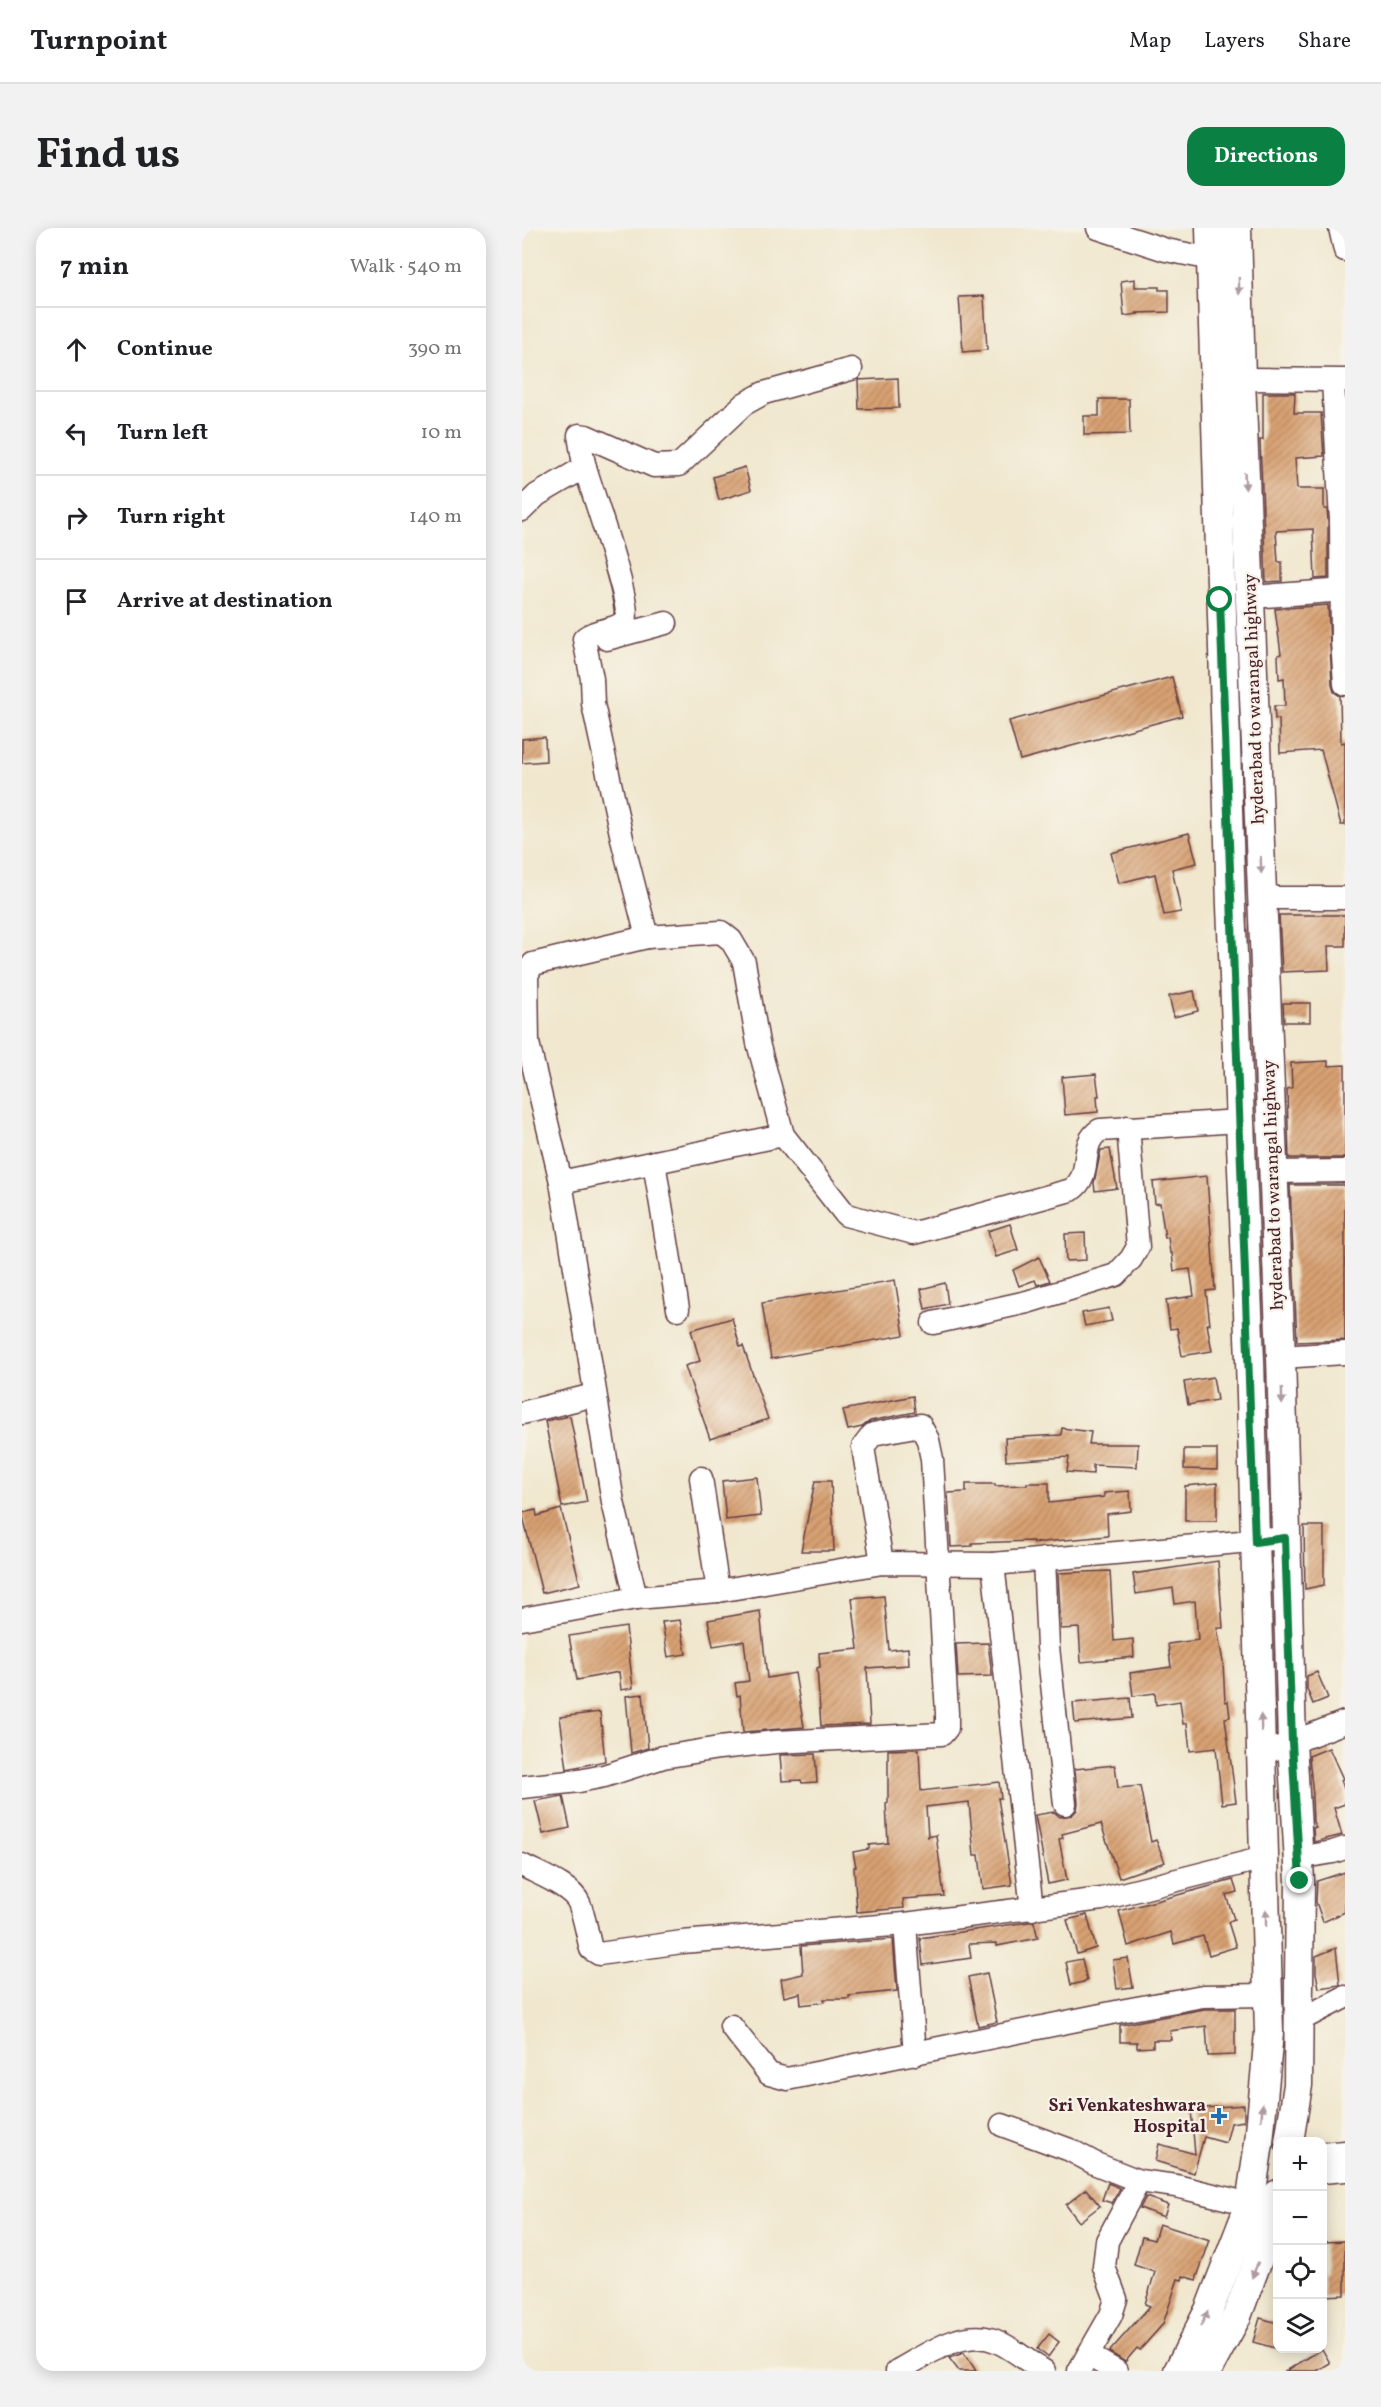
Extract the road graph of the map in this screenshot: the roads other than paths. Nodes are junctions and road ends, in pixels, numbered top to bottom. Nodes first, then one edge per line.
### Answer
1 (1098, 228) edge
2 (1210, 228) edge
3 (1237, 228) edge
4 (1340, 228) edge
5 (1345, 250) edge
6 (1212, 259) junction
7 (851, 369) dead end
8 (1241, 379) junction
9 (1339, 380) edge
10 (585, 467) junction
11 (522, 510) edge
12 (1343, 520) edge
13 (1344, 591) edge
14 (1251, 597) junction
15 (666, 623) dead end
16 (585, 645) junction
17 (1345, 684) edge
18 (1262, 898) junction
19 (1345, 898) edge
20 (647, 937) junction
21 (525, 1044) edge
22 (1239, 1122) junction
23 (1128, 1127) junction
24 (783, 1135) junction
25 (654, 1162) junction
26 (1345, 1171) edge
27 (1274, 1172) junction
28 (561, 1182) junction
29 (678, 1309) dead end
30 (933, 1323) dead end
31 (1345, 1353) edge
32 (1281, 1357) junction
33 (594, 1395) junction
34 (522, 1413) edge
35 (701, 1478) dead end
36 (1285, 1538) junction
37 (1255, 1542) junction
38 (1044, 1559) junction
39 (882, 1563) junction
40 (939, 1563) junction
41 (993, 1563) junction
42 (718, 1591) junction
43 (636, 1598) junction
44 (522, 1619) edge
45 (1345, 1722) edge
46 (1292, 1742) junction
47 (1262, 1754) junction
48 (522, 1787) edge
49 (1065, 1804) dead end
50 (1345, 1848) edge
51 (1264, 1858) junction
52 (1298, 1858) junction
53 (522, 1865) edge
54 (1032, 1909) junction
55 (904, 1924) junction
56 (1268, 1995) junction
57 (1345, 1997) edge
58 (1300, 2020) junction
59 (731, 2026) dead end
60 (915, 2054) junction
61 (1002, 2126) dead end
62 (1290, 2137) edge
63 (1345, 2152) edge
64 (1327, 2154) edge
65 (1345, 2170) edge
66 (1327, 2172) edge
67 (1139, 2181) junction
68 (1250, 2204) junction
69 (1273, 2212) edge
70 (1084, 2363) edge
71 (897, 2371) edge
72 (1044, 2371) edge
73 (1116, 2371) edge
74 (1178, 2371) edge
75 (1207, 2371) edge

1 - 6 street
2 - 6 main road
3 -> 8 main road, hyderabad to warangal highway
4 - 5 street
6 - 22 main road
7 - 10 street
8 - 9 street
8 -> 14 main road, hyderabad to warangal highway
9 - 12 street
10 - 11 street
10 - 16 street
12 - 13 street
13 - 14 street
13 - 17 street
14 -> 18 main road, hyderabad to warangal highway
15 - 16 street
16 - 20 street
18 - 19 street
18 - 27 main road, hyderabad to warangal highway
20 - 21 street
20 - 24 street
21 - 28 street
22 - 23 street
22 - 37 main road
23 - 24 street
23 - 30 street
24 - 25 street
25 - 28 street
25 - 29 street
26 - 27 street
27 - 32 main road, hyderabad to warangal highway
28 - 33 street
31 - 32 street
32 -> 36 main road, hyderabad to warangal highway
33 - 34 street
33 - 43 street
35 - 42 street
36 - 37 street
36 - 46 main road, hyderabad to warangal highway
37 - 38 street
47 -> 37 main road
38 - 41 street
38 - 49 street
39 - 40 street
39 - 40 street
39 - 42 street
40 - 41 street
40 - 48 street
41 - 54 street
42 - 43 street
43 - 44 street
45 - 46 street
46 - 47 street
46 - 52 main road, hyderabad to warangal highway
47 - 51 main road
50 - 52 street
51 - 54 street
56 -> 51 main road
52 - 58 main road, hyderabad to warangal highway
53 - 55 street
54 - 55 street
55 - 60 street
56 - 60 street
68 -> 56 main road
57 - 58 street
58 - 62 main road, hyderabad to warangal highway
59 - 60 street
61 - 67 street
63 - 64 street
65 - 66 street
67 - 68 street
67 - 70 street
74 -> 68 main road
69 -> 75 main road
70 - 73 street
71 - 72 street

